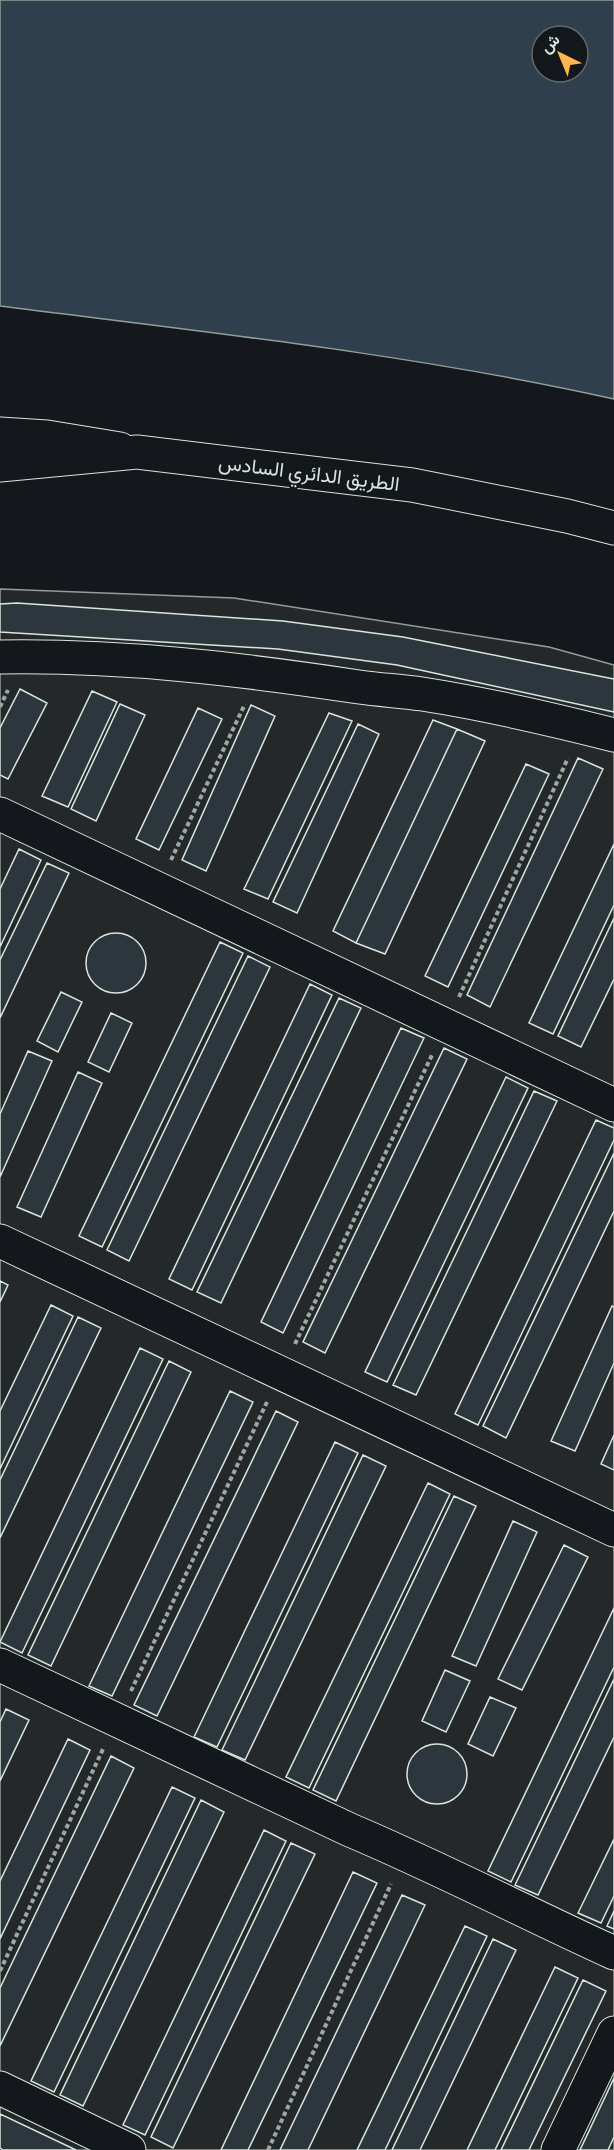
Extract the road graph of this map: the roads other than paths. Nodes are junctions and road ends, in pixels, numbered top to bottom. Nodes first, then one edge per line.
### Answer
1 (0, 434) edge
2 (137, 452) junction
3 (0, 465) edge
4 (614, 528) edge
5 (0, 657) edge
6 (614, 735) edge
7 (0, 814) edge
8 (614, 1105) edge
9 (0, 1240) edge
10 (614, 1530) edge
11 (0, 1665) edge
12 (614, 1953) edge
13 (614, 2033) edge
14 (0, 2088) edge
15 (129, 2150) edge
16 (558, 2150) edge

1 - 2 main road
2 - 3 main road, الطريق الدائري السادس
2 - 4 main road, الطريق الدائري السادس
5 - 6 main road
7 - 8 main road
9 - 10 main road
11 - 12 main road
13 - 16 main road
14 - 15 main road

